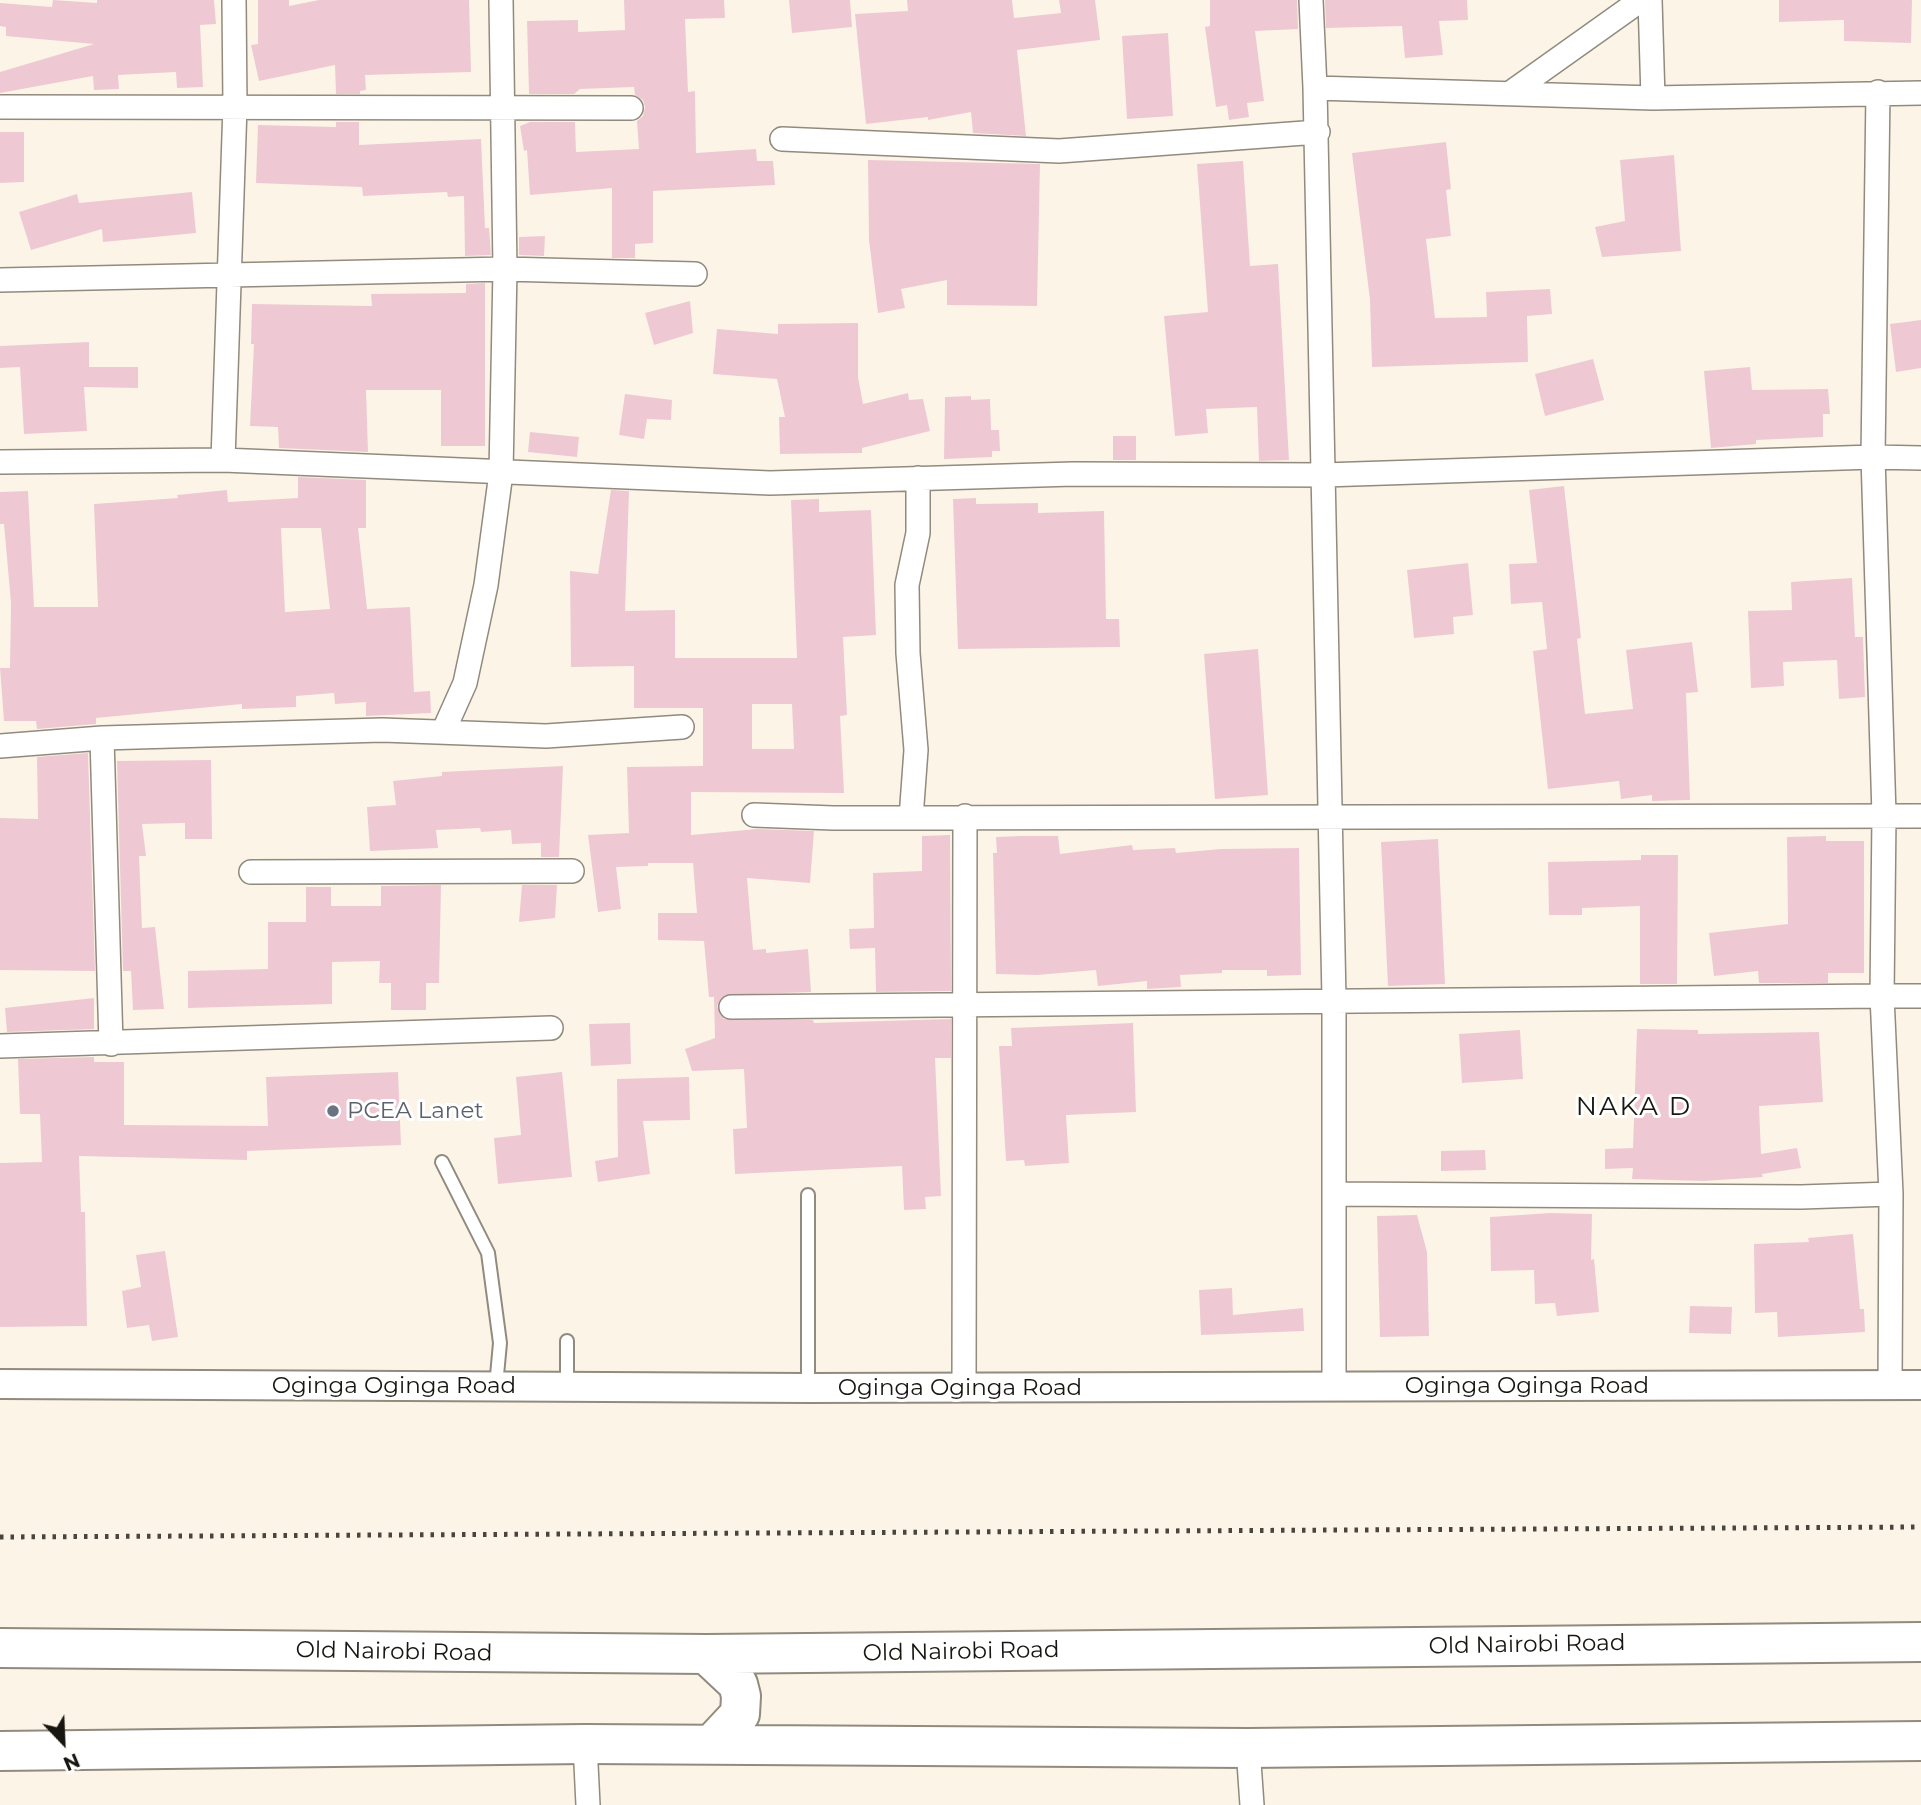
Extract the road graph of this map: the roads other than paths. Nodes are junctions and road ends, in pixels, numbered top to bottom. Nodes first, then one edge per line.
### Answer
1 (234, 0) edge
2 (501, 0) edge
3 (1311, 0) edge
4 (1641, 0) edge
5 (1650, 0) edge
6 (1315, 88) junction
7 (1513, 91) junction
8 (1878, 92) junction
9 (1921, 93) edge
10 (1653, 97) junction
11 (235, 106) junction
12 (0, 107) edge
13 (503, 107) junction
14 (631, 108) dead end
15 (1318, 132) junction
16 (782, 139) dead end
17 (505, 270) junction
18 (695, 274) dead end
19 (227, 276) junction
20 (0, 279) edge
21 (1873, 457) junction
22 (1921, 458) edge
23 (223, 460) junction
24 (0, 462) edge
25 (501, 474) junction
26 (1324, 475) junction
27 (918, 478) junction
28 (682, 727) dead end
29 (444, 730) junction
30 (102, 738) junction
31 (0, 746) edge
32 (754, 815) dead end
33 (965, 816) junction
34 (1884, 816) junction
35 (1921, 816) edge
36 (1328, 817) junction
37 (911, 818) junction
38 (572, 871) dead end
39 (251, 872) dead end
40 (1882, 996) junction
41 (1921, 996) edge
42 (1334, 999) junction
43 (965, 1003) junction
44 (731, 1007) dead end
45 (551, 1028) dead end
46 (111, 1044) junction
47 (0, 1046) edge
48 (442, 1162) dead end
49 (1336, 1194) junction
50 (1891, 1194) junction
51 (808, 1195) dead end
52 (567, 1344) dead end
53 (496, 1380) junction
54 (568, 1380) junction
55 (965, 1380) junction
56 (809, 1382) junction
57 (0, 1384) edge
58 (1890, 1385) junction
59 (1921, 1385) edge
60 (1334, 1387) junction
61 (1921, 1642) edge
62 (0, 1648) edge
63 (706, 1654) junction
64 (1921, 1741) edge
65 (585, 1744) junction
66 (712, 1744) junction
67 (1248, 1748) junction
68 (0, 1751) edge
69 (588, 1805) edge
70 (1252, 1805) edge

1 - 11 street
2 - 13 street
3 - 6 street
4 - 7 street
5 - 10 street
6 - 7 street
6 - 15 street
7 - 10 street
8 - 9 street
8 - 10 street
8 - 21 street
11 - 12 street
11 - 13 street
11 - 19 street
13 - 14 street
13 - 17 street
15 - 16 street
15 - 26 street
17 - 18 street
17 - 19 street
17 - 25 street
19 - 20 street
19 - 23 street
21 - 22 street
21 - 26 street
21 - 34 street
23 - 24 street
23 - 25 street
25 - 27 street
25 - 29 street
26 - 27 street
26 - 36 street
27 - 37 street
28 - 29 street
29 - 30 street
30 - 31 street
30 - 46 street
32 - 37 street
33 - 36 street
33 - 37 street
33 - 43 street
34 - 35 street
34 - 36 street
34 - 40 street
36 - 42 street
38 - 39 street
40 - 41 street
40 - 42 street
40 - 50 street
42 - 43 street
42 - 49 street
43 - 44 street
43 - 55 street
45 - 46 street
46 - 47 street
48 - 53 lane
49 - 50 street
49 - 60 street
50 - 58 street
51 - 56 lane
52 - 54 lane
53 - 54 street, Oginga Oginga Road
53 - 57 street, Oginga Oginga Road
54 - 56 street, Oginga Oginga Road
55 - 56 street, Oginga Oginga Road
55 - 60 street, Oginga Oginga Road
58 - 59 street, Oginga Oginga Road
58 - 60 street, Oginga Oginga Road
61 - 63 highway, Old Nairobi Road
62 - 63 highway, Old Nairobi Road
63 - 66 highway
64 - 67 highway
65 - 66 highway
65 - 68 highway
65 - 69 street
66 - 67 highway
67 - 70 street

